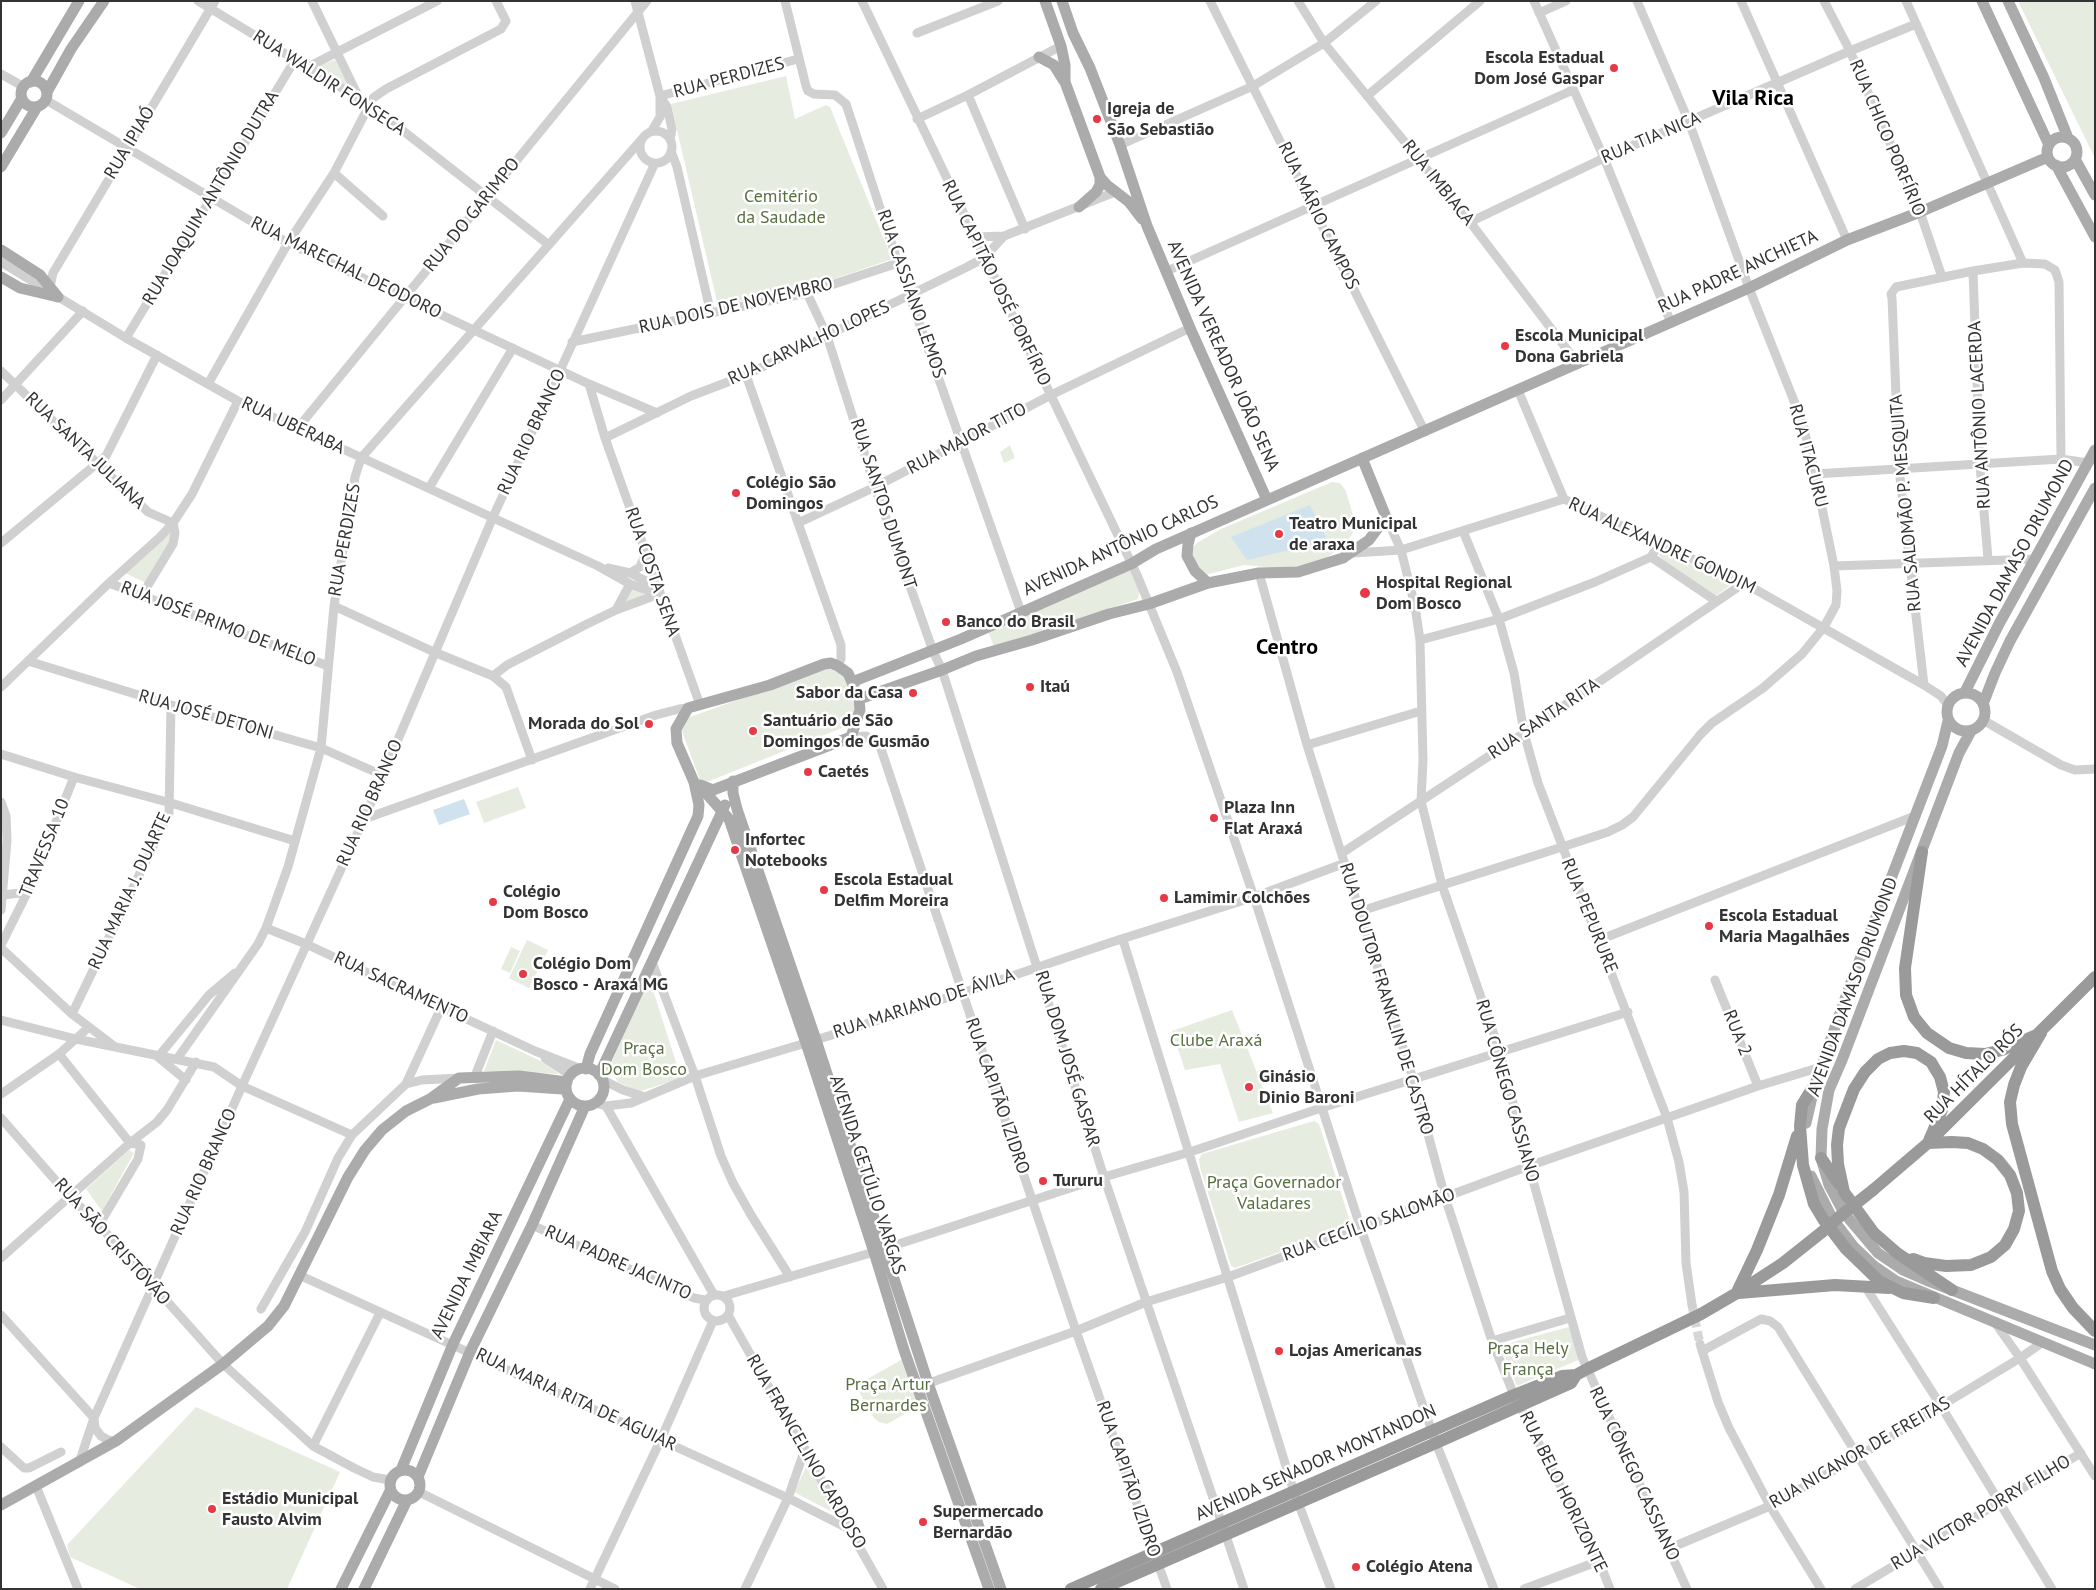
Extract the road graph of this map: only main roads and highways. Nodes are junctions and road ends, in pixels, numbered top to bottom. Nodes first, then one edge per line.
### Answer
1 (104, 1) edge
2 (1045, 1) edge
3 (1062, 1) edge
4 (1982, 1) edge
5 (2008, 1) edge
6 (77, 4) edge
7 (71, 49) junction
8 (1039, 57) road end
9 (1065, 65) junction
10 (1090, 68) junction
11 (1065, 82) junction
12 (26, 89) junction
13 (43, 100) junction
14 (1, 133) edge
15 (2068, 138) junction
16 (2051, 156) junction
17 (2075, 159) junction
18 (1, 167) edge
19 (1100, 177) junction
20 (1131, 177) junction
21 (1115, 192) junction
22 (2095, 195) edge
23 (1080, 207) road end
24 (1147, 226) junction
25 (2095, 237) edge
26 (1, 250) edge
27 (1, 277) edge
28 (2095, 450) edge
29 (1362, 458) junction
30 (2095, 488) edge
31 (1267, 500) junction
32 (1191, 533) junction
33 (1208, 582) junction
34 (852, 682) junction
35 (1964, 692) junction
36 (859, 700) junction
37 (1984, 704) junction
38 (1948, 721) junction
39 (1971, 730) junction
40 (694, 782) junction
41 (733, 787) junction
42 (722, 810) junction
43 (1922, 852) junction
44 (675, 866) junction
45 (693, 874) junction
46 (2095, 977) edge
47 (2041, 1033) junction
48 (811, 1042) junction
49 (583, 1069) junction
50 (600, 1077) junction
51 (519, 1081) junction
52 (1815, 1084) junction
53 (568, 1086) junction
54 (430, 1099) junction
55 (595, 1105) junction
56 (1800, 1126) junction
57 (1928, 1143) junction
58 (1821, 1158) junction
59 (1844, 1192) junction
60 (1822, 1232) joint
61 (1897, 1253) junction
62 (1891, 1288) junction
63 (1952, 1290) junction
64 (1737, 1293) junction
65 (1934, 1298) junction
66 (2095, 1331) edge
67 (2095, 1345) edge
68 (2095, 1364) edge
69 (923, 1385) junction
70 (401, 1470) junction
71 (418, 1477) junction
72 (390, 1485) junction
73 (407, 1500) junction
74 (1, 1505) edge
75 (1156, 1558) junction
76 (342, 1589) edge
77 (364, 1589) edge
78 (989, 1589) edge
79 (1001, 1589) edge
80 (1072, 1589) edge
81 (1101, 1589) edge

1 - 7 main road
2 - 9 main road, AVENIDA VEREADOR JOÃO SENA
3 - 10 main road, AVENIDA VEREADOR JOÃO SENA
4 - 16 main road
5 - 15 main road
6 - 7 main road
6 - 12 main road
7 - 13 main road
8 - 11 main road
9 - 10 main road
9 - 11 main road, AVENIDA VEREADOR JOÃO SENA
10 - 20 main road, AVENIDA VEREADOR JOÃO SENA
11 - 19 main road, AVENIDA VEREADOR JOÃO SENA
12 - 13 main road
12 - 13 main road
12 - 14 main road
13 - 18 main road
15 - 16 main road
15 - 17 main road
16 - 17 main road
16 - 25 main road
16 - 29 main road, RUA PADRE ANCHIETA
17 - 22 main road
19 - 21 main road, AVENIDA VEREADOR JOÃO SENA
19 - 23 main road
20 - 21 main road
20 - 24 main road, AVENIDA VEREADOR JOÃO SENA
21 - 24 main road, AVENIDA VEREADOR JOÃO SENA
24 - 31 main road, AVENIDA VEREADOR JOÃO SENA
26 - 27 main road
28 - 35 main road, AVENIDA DAMASO DRUMOND
29 - 31 main road, AVENIDA ANTÔNIO CARLOS
29 - 33 main road
30 - 37 main road, AVENIDA DAMASO DRUMOND
31 - 32 main road, AVENIDA ANTÔNIO CARLOS
32 - 33 main road
32 - 34 main road, AVENIDA ANTÔNIO CARLOS
33 - 36 main road
34 - 36 main road
34 - 40 main road
35 - 37 main road
35 - 38 main road
36 - 41 main road
37 - 39 main road
38 - 39 main road
38 - 52 main road, AVENIDA DAMASO DRUMOND
39 - 43 main road, AVENIDA DAMASO DRUMOND
40 - 41 main road
40 - 42 main road, AVENIDA GETÚLIO VARGAS
40 - 44 main road
41 - 42 main road
41 - 48 main road, AVENIDA GETÚLIO VARGAS
42 - 45 main road
42 - 48 main road, AVENIDA GETÚLIO VARGAS
43 - 47 highway
43 - 58 main road, AVENIDA DAMASO DRUMOND
44 - 45 main road
44 - 49 main road
45 - 50 main road
46 - 47 highway, RUA HÍTALO RÓS
47 - 57 highway, RUA HÍTALO RÓS
47 - 66 highway
48 - 69 main road, AVENIDA GETÚLIO VARGAS
49 - 50 main road
49 - 53 main road
50 - 55 main road
51 - 53 main road
51 - 54 main road
51 - 54 main road
52 - 56 highway
52 - 65 main road, AVENIDA DAMASO DRUMOND
53 - 55 main road
53 - 70 main road, AVENIDA IMBIARA
54 - 74 main road
55 - 71 main road, AVENIDA IMBIARA
56 - 62 highway
56 - 64 highway
57 - 59 highway
57 - 60 highway, RUA HÍTALO RÓS, bridge
57 - 61 highway
58 - 59 highway
58 - 63 main road, AVENIDA DAMASO DRUMOND
59 - 61 highway
60 - 64 highway, AVENIDA SENADOR MONTANDON
61 - 63 highway
62 - 64 highway
62 - 65 highway
63 - 67 main road, AVENIDA DAMASO DRUMOND
64 - 75 highway, AVENIDA SENADOR MONTANDON
65 - 68 main road, AVENIDA DAMASO DRUMOND
69 - 78 main road, AVENIDA GETÚLIO VARGAS
69 - 79 main road, AVENIDA GETÚLIO VARGAS
70 - 71 main road
70 - 72 main road
71 - 73 main road
72 - 73 main road
72 - 76 main road
73 - 77 main road
75 - 80 highway, AVENIDA SENADOR MONTANDON
75 - 81 highway, AVENIDA SENADOR MONTANDON

